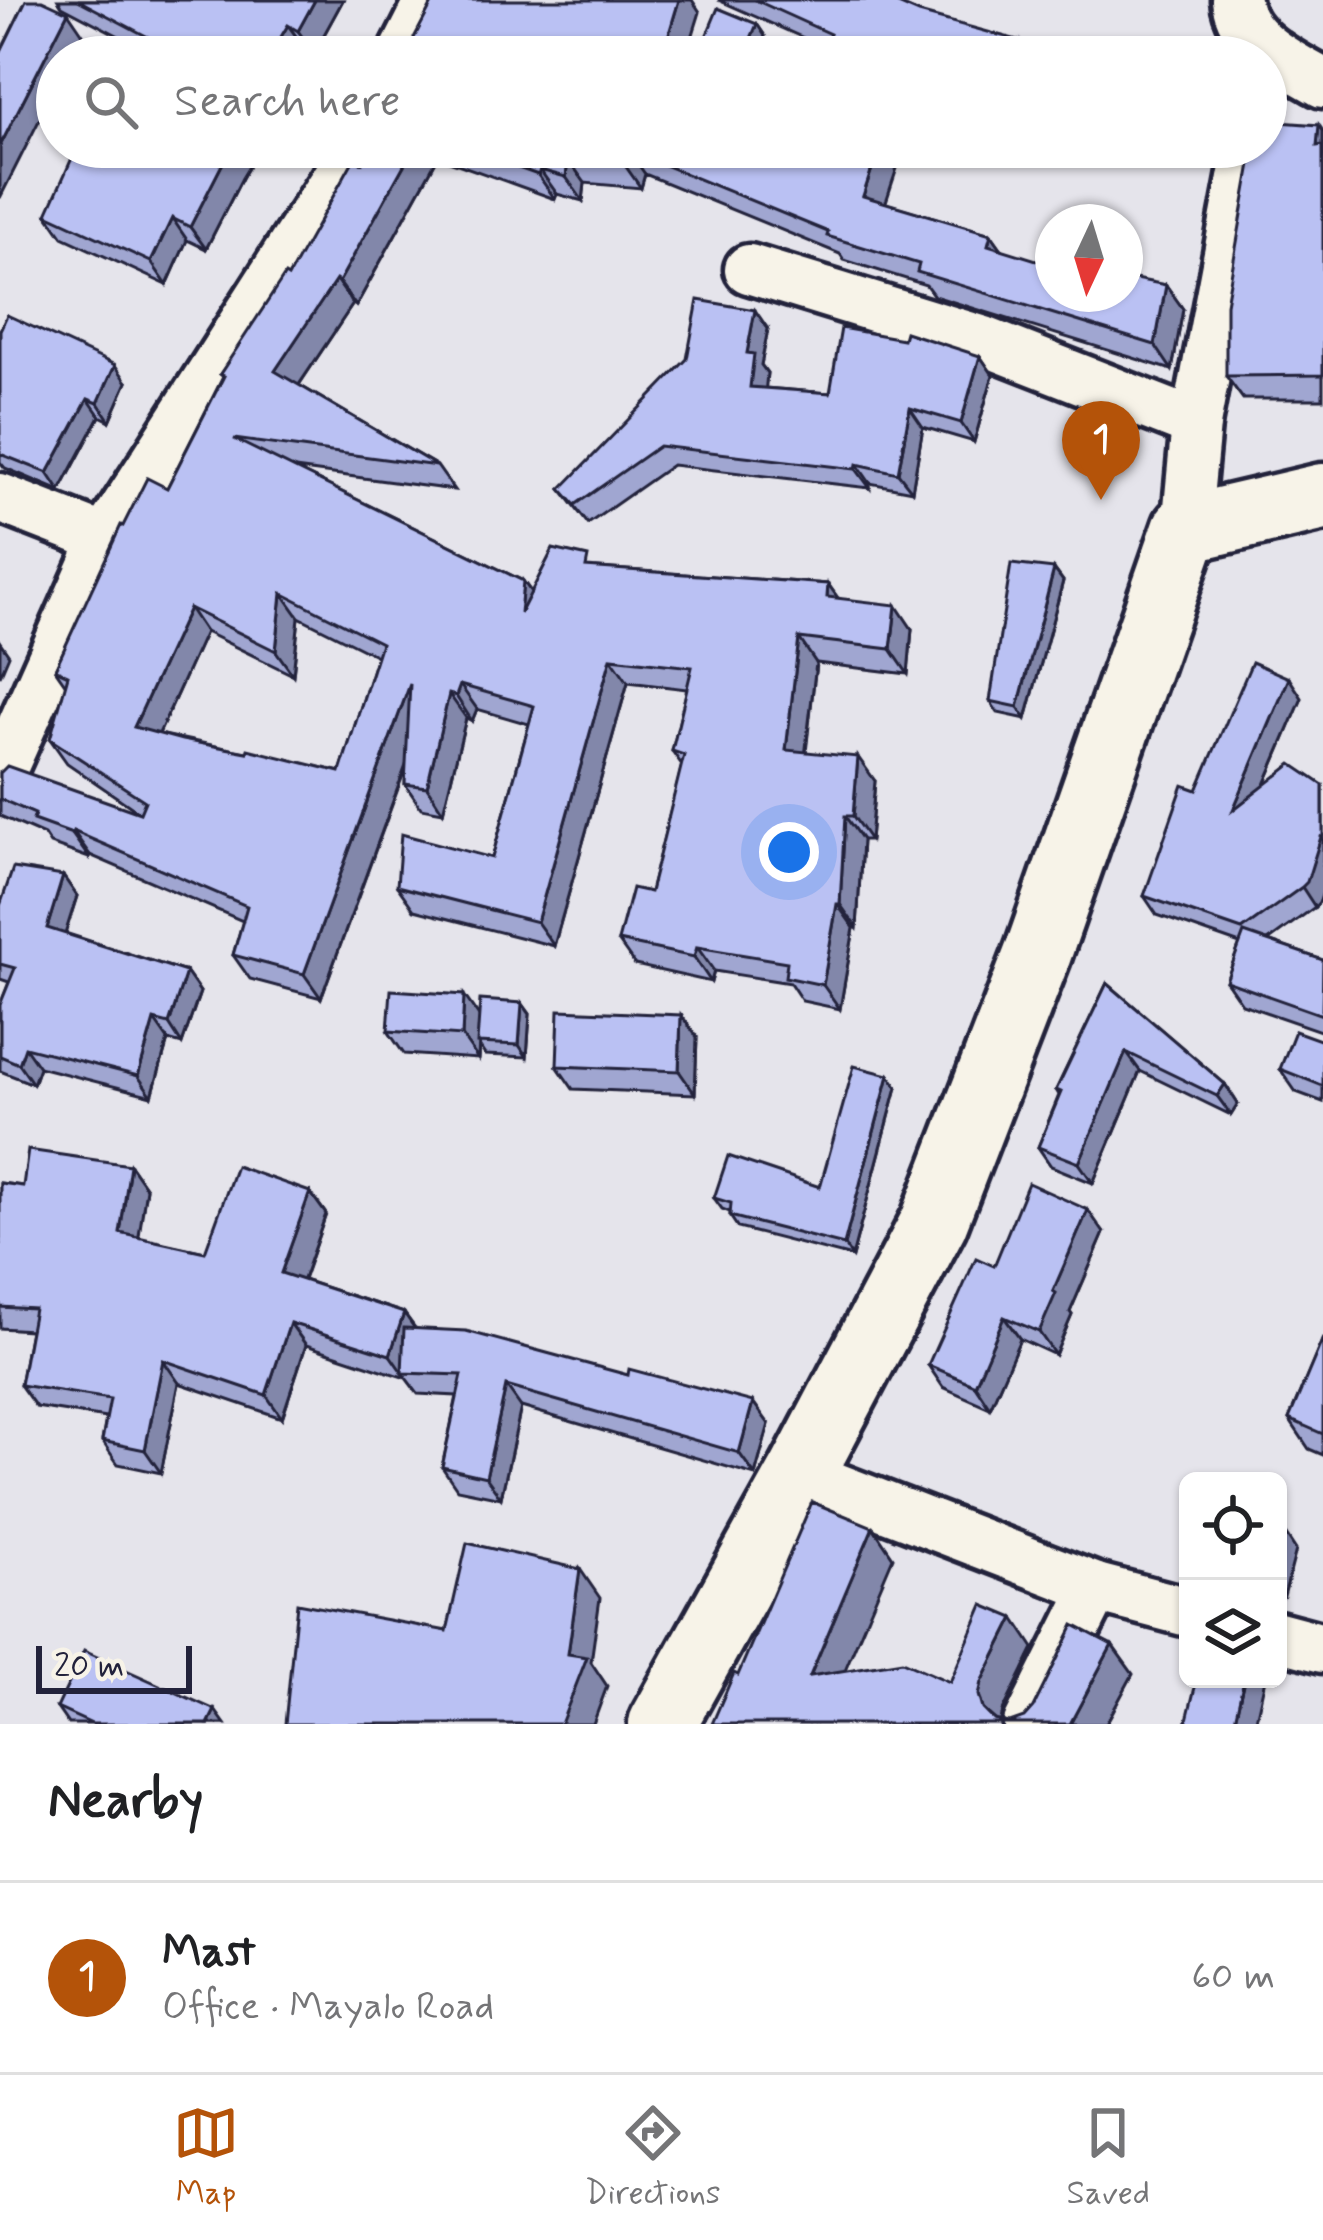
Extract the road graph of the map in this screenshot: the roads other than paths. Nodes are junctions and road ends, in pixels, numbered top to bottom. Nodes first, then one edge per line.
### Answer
1 (431, 0) edge
2 (1236, 0) edge
3 (413, 36) edge
4 (1254, 36) edge
5 (1287, 65) edge
6 (1323, 83) edge
7 (343, 168) edge
8 (1244, 168) edge
9 (749, 268) dead end
10 (1196, 424) junction
11 (1320, 497) edge
12 (0, 498) edge
13 (1186, 529) junction
14 (105, 539) junction
15 (0, 776) edge
16 (801, 1474) junction
17 (1096, 1588) junction
18 (1179, 1610) edge
19 (1287, 1638) edge
20 (1323, 1648) edge
21 (662, 1724) edge
22 (1028, 1724) edge

1 - 3 street
2 - 4 street
5 - 6 street
7 - 14 street
8 - 10 street
9 - 10 street
10 - 13 street
11 - 13 street
12 - 14 street
13 - 16 street
14 - 15 street
16 - 17 street
16 - 21 street
17 - 18 street
17 - 22 street
19 - 20 street

